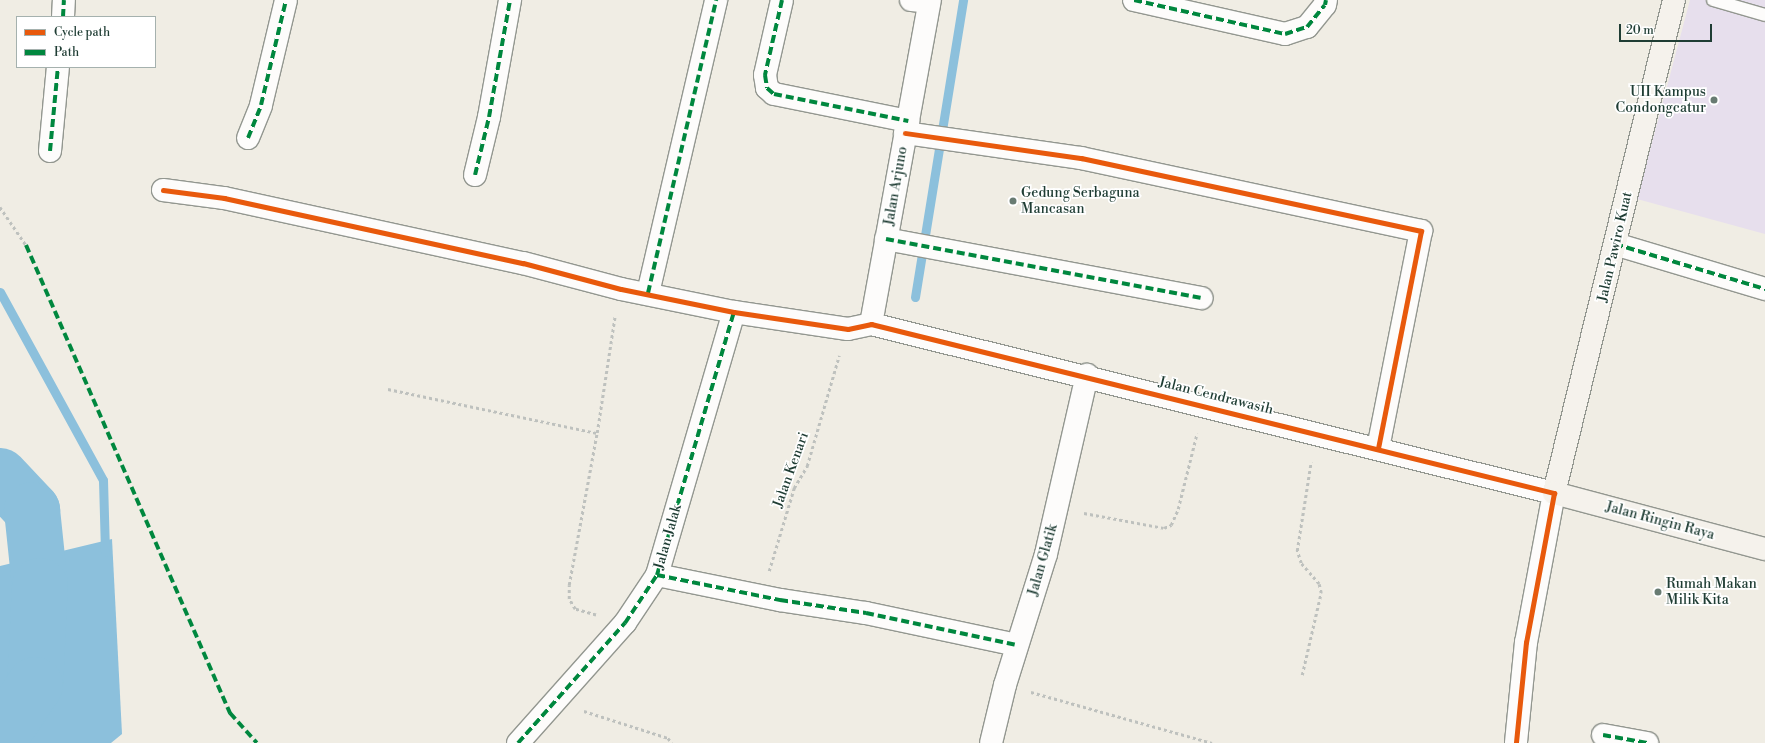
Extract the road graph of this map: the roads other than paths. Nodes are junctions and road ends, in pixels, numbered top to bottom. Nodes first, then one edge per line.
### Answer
1 (64, 0) edge
2 (286, 0) edge
3 (510, 0) edge
4 (716, 0) edge
5 (782, 0) edge
6 (1134, 0) edge
7 (1326, 0) edge
8 (1674, 0) edge
9 (1713, 0) edge
10 (923, 1) edge
11 (1765, 15) edge
12 (63, 16) edge
13 (58, 68) edge
14 (907, 127) junction
15 (248, 138) dead end
16 (50, 151) dead end
17 (475, 175) dead end
18 (163, 190) dead end
19 (886, 239) junction
20 (1616, 244) junction
21 (1765, 289) edge
22 (648, 294) junction
23 (1202, 298) dead end
24 (734, 312) junction
25 (871, 324) junction
26 (1087, 375) junction
27 (1378, 449) junction
28 (1554, 493) junction
29 (1765, 549) edge
30 (657, 575) junction
31 (1018, 645) junction
32 (1604, 735) dead end
33 (518, 743) edge
34 (991, 743) edge
35 (1516, 743) edge
36 (1647, 743) edge

1 - 12 street
2 - 15 street
3 - 17 street
4 - 22 street
5 - 14 street
6 - 7 street
8 - 20 main road, Jalan Pawiro Kuat
9 - 11 lane
10 - 14 street, Jalan Arjuno
13 - 16 street
14 - 19 street, Jalan Arjuno
14 - 27 street
18 - 22 street
19 - 23 street
19 - 25 street, Jalan Arjuno
20 - 21 street
20 - 28 main road, Jalan Pawiro Kuat
22 - 24 street
24 - 25 street
24 - 30 street, Jalan Jalak
25 - 26 street, Jalan Cendrawasih
26 - 27 street, Jalan Cendrawasih
26 - 31 street, Jalan Glatik
27 - 28 street, Jalan Cendrawasih
28 - 29 main road, Jalan Ringin Raya
28 - 35 street
30 - 31 street
30 - 33 street, Jalan Jalak
31 - 34 street, Jalan Glatik
32 - 36 street

